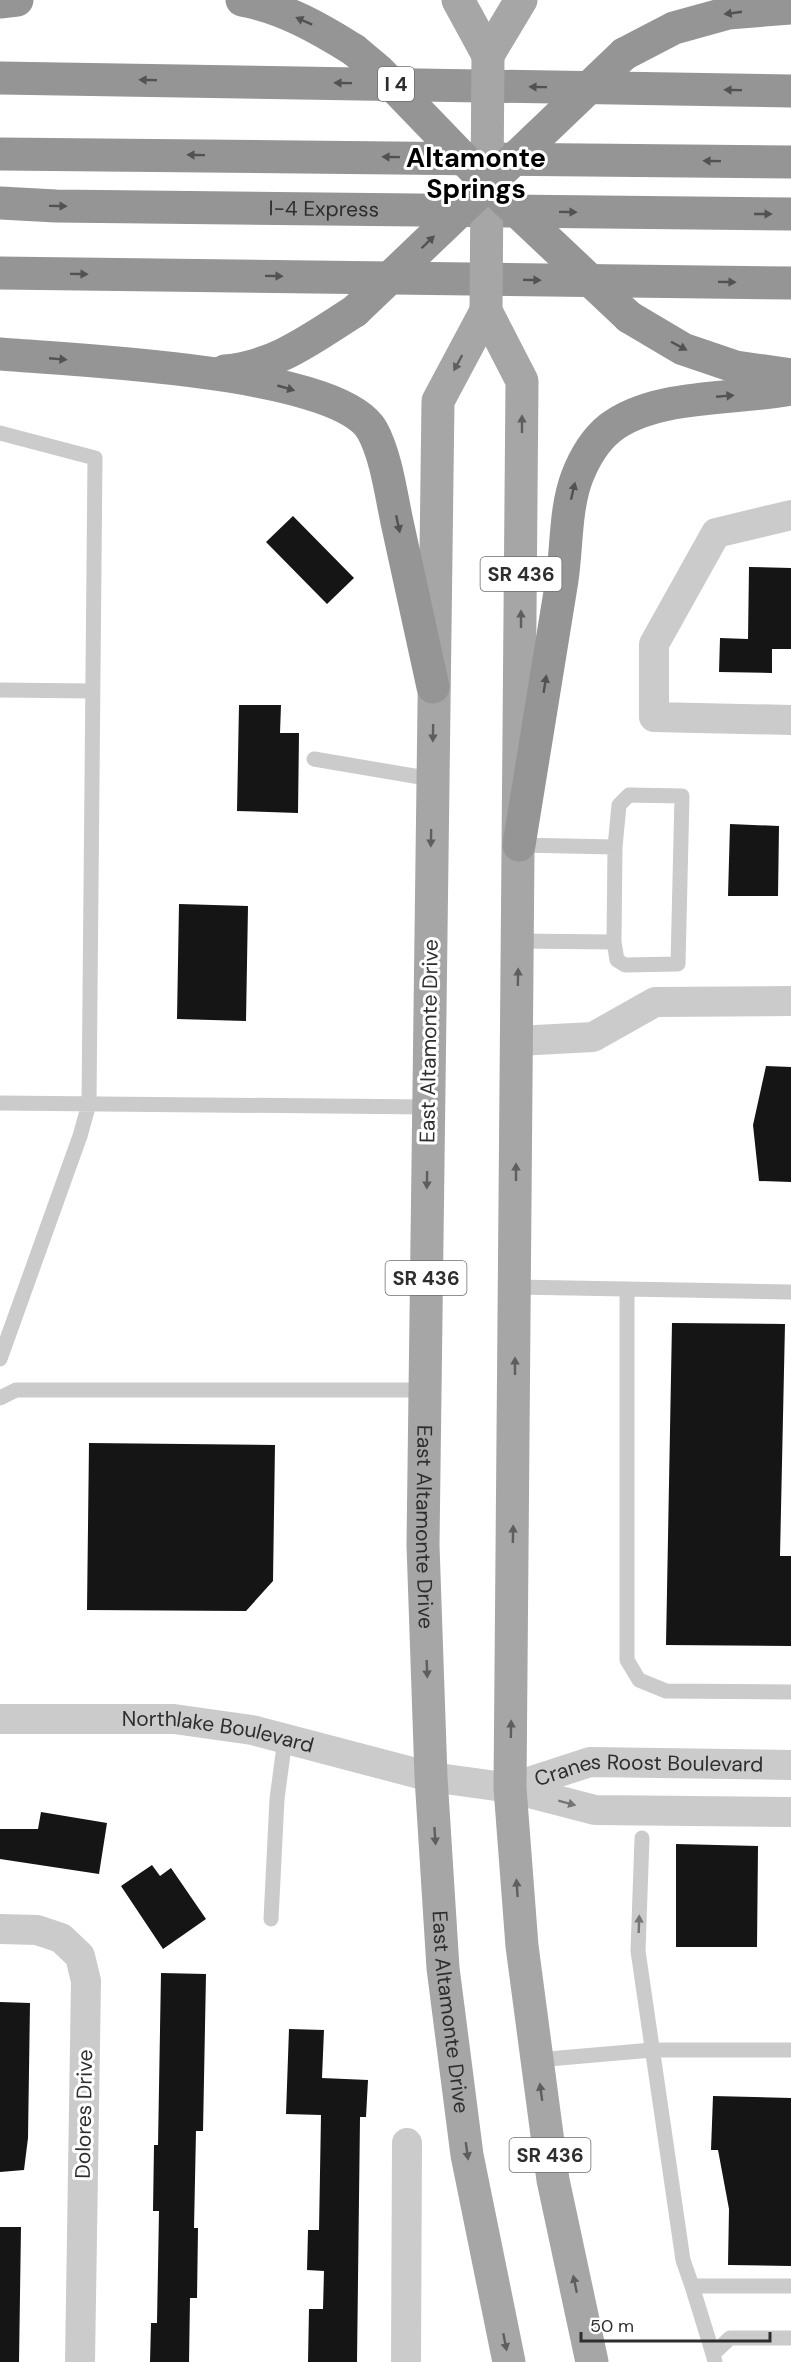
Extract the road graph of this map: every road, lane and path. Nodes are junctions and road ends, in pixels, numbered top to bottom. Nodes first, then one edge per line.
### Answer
1 (17, 0) edge
2 (242, 0) edge
3 (458, 0) edge
4 (521, 0) edge
5 (0, 2) edge
6 (791, 8) edge
7 (488, 55) junction
8 (0, 78) edge
9 (791, 91) edge
10 (0, 154) edge
11 (791, 162) edge
12 (488, 184) junction
13 (0, 203) edge
14 (791, 214) edge
15 (0, 273) edge
16 (791, 283) edge
17 (486, 311) junction
18 (0, 354) edge
19 (208, 372) junction
20 (791, 375) edge
21 (791, 389) edge
22 (0, 433) edge
23 (791, 515) edge
24 (433, 687) junction
25 (0, 690) edge
26 (93, 691) junction
27 (791, 720) edge
28 (314, 759) dead end
29 (432, 779) junction
30 (519, 845) junction
31 (615, 847) junction
32 (519, 940) junction
33 (614, 942) junction
34 (791, 1001) edge
35 (517, 1041) junction
36 (0, 1103) edge
37 (89, 1104) junction
38 (428, 1107) junction
39 (515, 1287) junction
40 (627, 1289) junction
41 (791, 1292) edge
42 (0, 1359) edge
43 (425, 1390) junction
44 (0, 1398) edge
45 (791, 1692) edge
46 (0, 1719) edge
47 (285, 1739) junction
48 (791, 1765) edge
49 (431, 1777) junction
50 (510, 1788) junction
51 (784, 1810) edge
52 (642, 1838) dead end
53 (271, 1919) dead end
54 (0, 1929) edge
55 (652, 2050) junction
56 (791, 2050) edge
57 (537, 2060) junction
58 (407, 2143) dead end
59 (692, 2286) junction
60 (791, 2286) edge
61 (791, 2338) edge
62 (714, 2358) edge
63 (80, 2362) edge
64 (406, 2362) edge
65 (508, 2362) edge
66 (592, 2362) edge

1 - 5 highway
12 -> 2 highway, bridge
3 - 7 main road, SR 436
4 - 7 main road
6 -> 12 highway, bridge
7 - 12 main road, SR 436, bridge
9 -> 8 highway, I 4
11 -> 10 highway
12 - 17 main road, SR 436, bridge
19 -> 12 highway, bridge
12 -> 20 highway, bridge
13 -> 14 highway, I-4 Express
15 -> 16 highway
17 -> 24 main road, SR 436
30 -> 17 main road, SR 436
18 -> 19 highway
19 -> 24 highway
30 -> 21 highway
22 - 26 lane
23 - 27 street
24 -> 29 main road, East Altamonte Drive / SR 436
25 - 26 lane
26 - 37 lane
28 - 29 lane
29 -> 38 main road, East Altamonte Drive / SR 436
30 - 31 lane
30 - 32 main road, SR 436
31 - 33 lane
31 - 33 lane
32 - 33 lane
35 -> 32 main road, SR 436
34 - 35 street
39 -> 35 main road, SR 436
36 - 37 lane
37 - 38 lane
37 - 42 lane
38 -> 43 main road, East Altamonte Drive / SR 436
39 - 40 lane
50 -> 39 main road, SR 436
40 - 41 lane
40 - 45 lane
43 - 44 lane
43 -> 49 main road, East Altamonte Drive / SR 436
46 - 47 street, Northlake Boulevard
47 - 49 street, Northlake Boulevard
47 - 53 lane
48 - 50 street, Cranes Roost Boulevard
49 - 50 street, Cranes Roost Boulevard
49 -> 65 main road, East Altamonte Drive / SR 436
50 -> 51 street, Cranes Roost Boulevard
57 -> 50 main road, SR 436
55 -> 52 lane
54 - 63 street, Dolores Drive
55 - 56 lane
55 - 57 lane
55 - 59 lane
66 -> 57 main road, SR 436
58 - 64 street
59 - 60 lane
59 - 62 lane
61 - 62 lane

